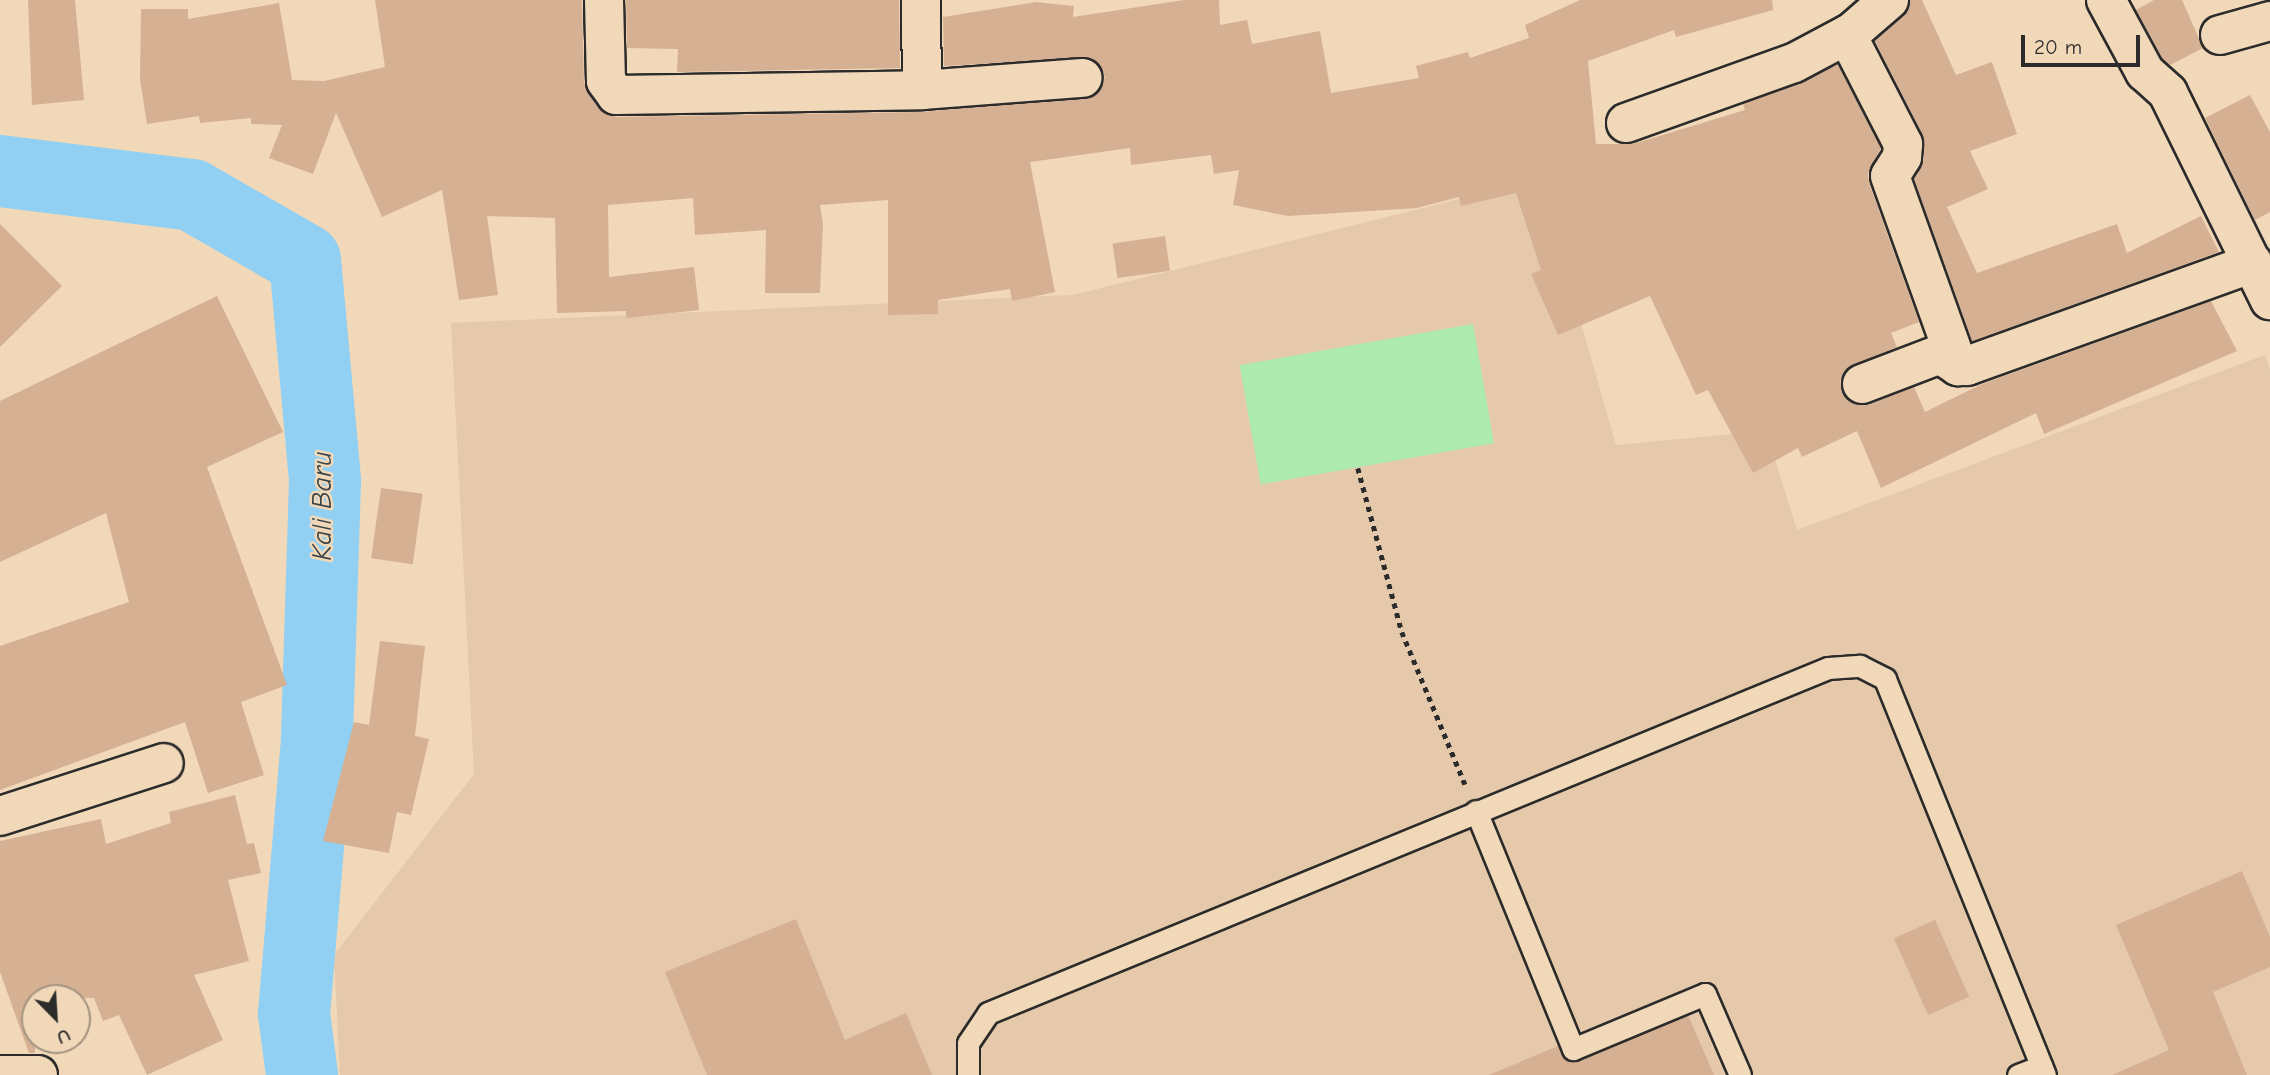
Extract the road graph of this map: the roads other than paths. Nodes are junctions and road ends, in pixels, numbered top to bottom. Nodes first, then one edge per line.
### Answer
1 (604, 0) edge
2 (921, 0) edge
3 (1889, 0) edge
4 (2106, 0) edge
5 (2270, 21) edge
6 (1847, 35) junction
7 (2220, 35) dead end
8 (1083, 78) dead end
9 (922, 90) junction
10 (1626, 123) dead end
11 (2253, 263) junction
12 (2270, 300) edge
13 (1958, 366) junction
14 (1862, 384) dead end
15 (164, 763) dead end
16 (1476, 811) junction
17 (0, 816) edge
18 (2043, 1070) edge
19 (0, 1074) edge
20 (38, 1075) edge
21 (968, 1075) edge
22 (1740, 1075) edge
23 (2018, 1075) edge

1 - 9 street
2 - 9 street
3 - 6 street
4 - 11 street
5 - 7 street
6 - 10 street
6 - 13 street
8 - 9 street
11 - 12 street
11 - 13 street
13 - 14 street
15 - 17 street
16 - 18 lane
16 - 21 lane
16 - 22 lane
18 - 23 lane
19 - 20 street

